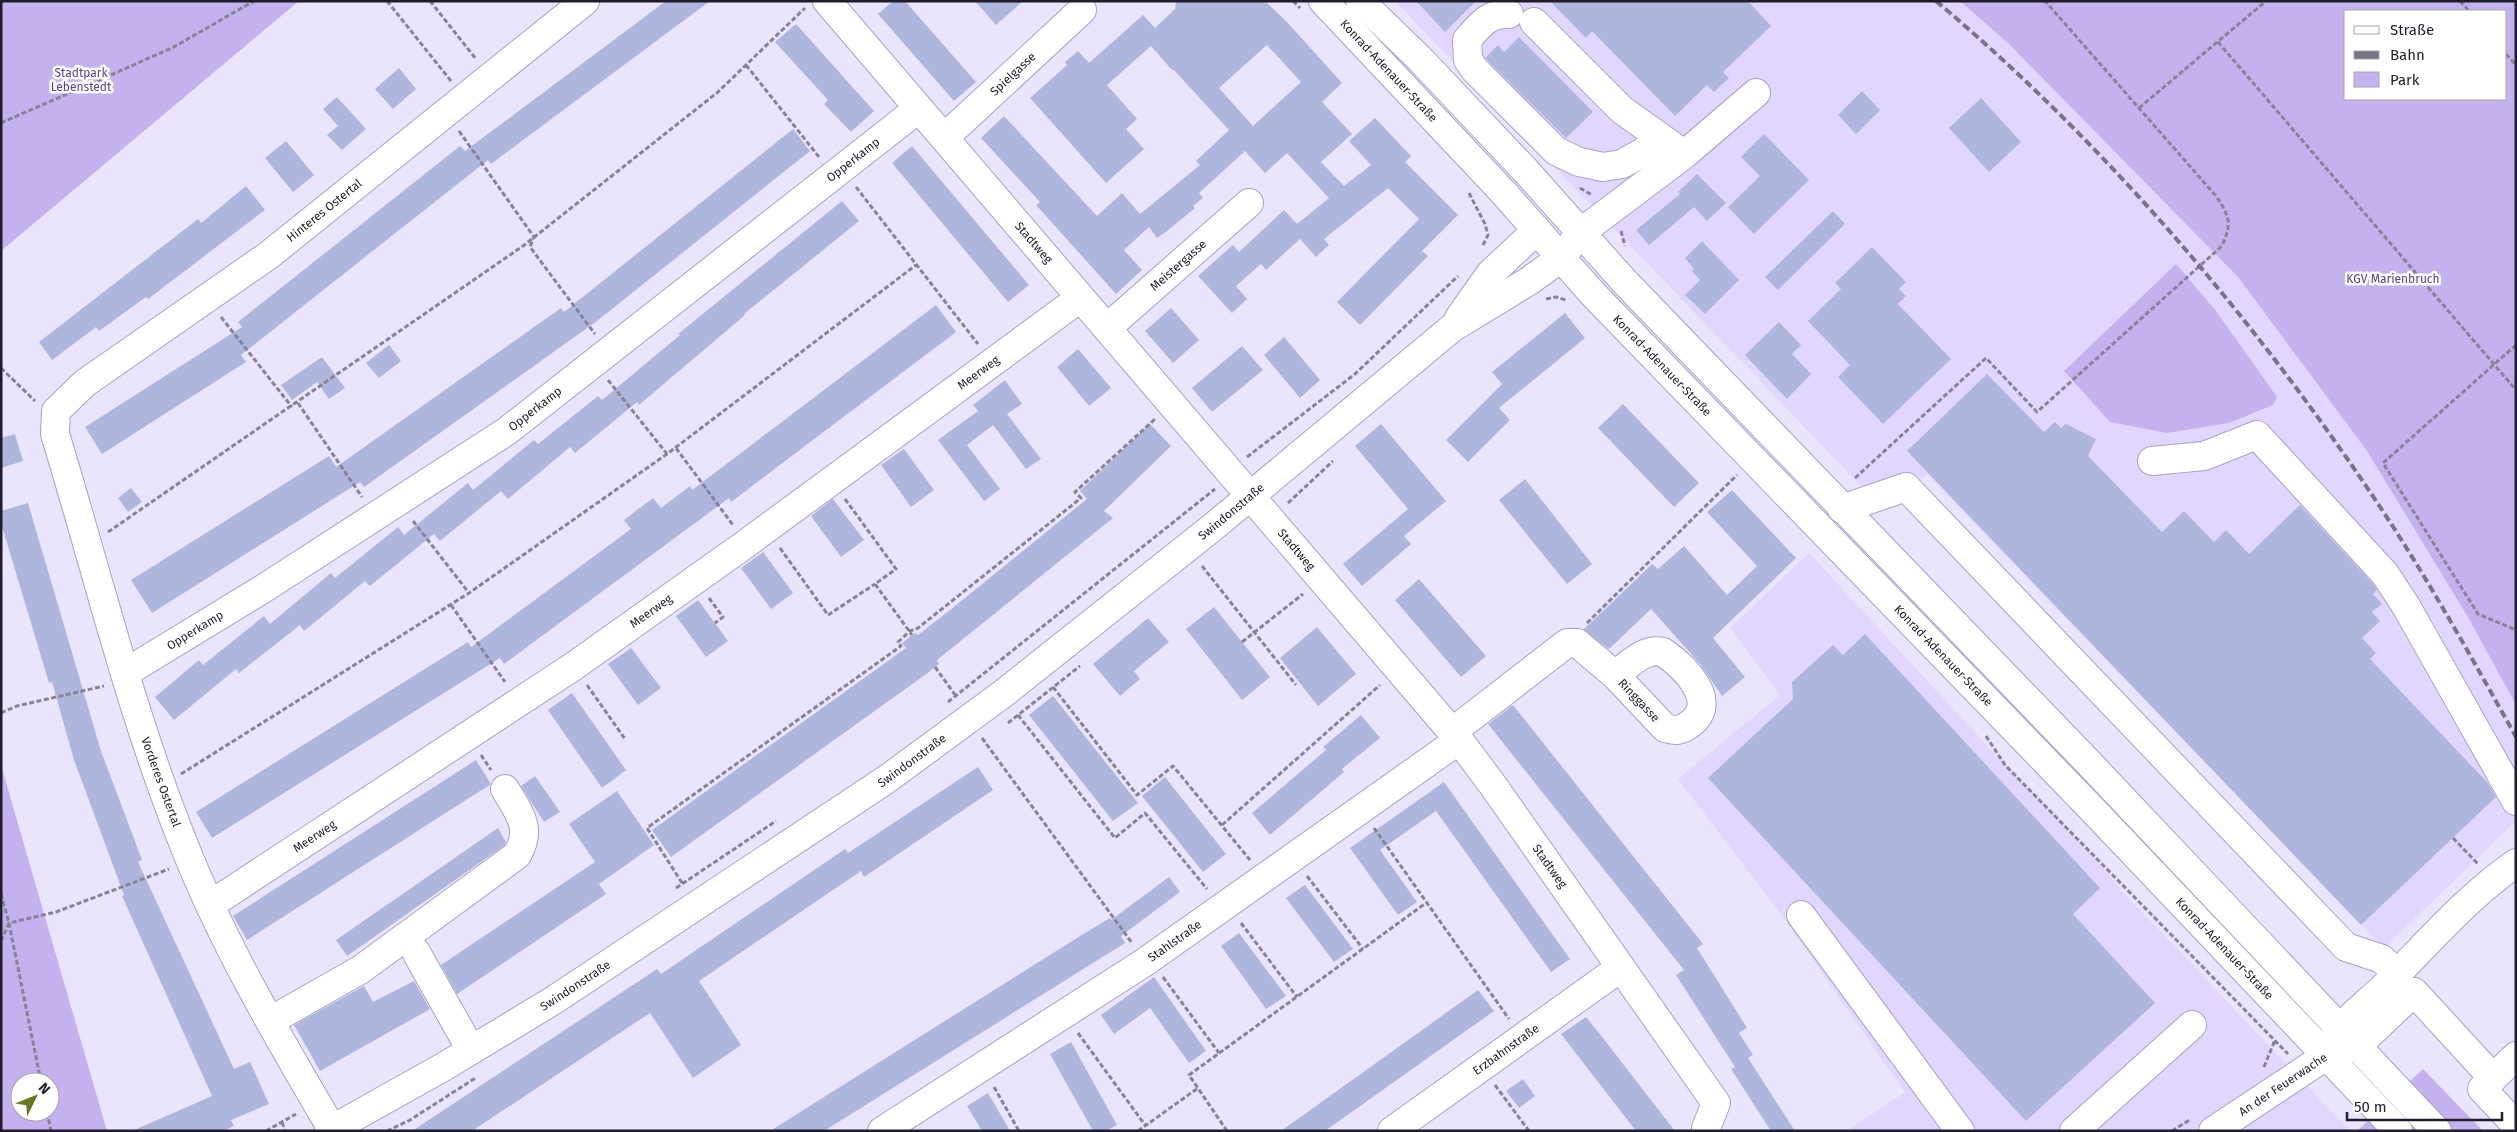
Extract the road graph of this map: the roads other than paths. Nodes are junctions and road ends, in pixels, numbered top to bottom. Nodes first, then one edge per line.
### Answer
1 (585, 1) edge
2 (1360, 1) edge
3 (817, 4) edge
4 (1315, 8) edge
5 (1082, 10) dead end
6 (1522, 10) edge
7 (1756, 92) dead end
8 (918, 109) junction
9 (944, 138) junction
10 (1675, 147) junction
11 (1249, 203) dead end
12 (1537, 230) junction
13 (1580, 233) junction
14 (1561, 258) junction
15 (1080, 298) junction
16 (1107, 328) junction
17 (1452, 328) junction
18 (56, 411) joint
19 (2152, 461) dead end
20 (1250, 497) junction
21 (1842, 509) junction
22 (1615, 675) dead end
23 (127, 676) junction
24 (1456, 736) junction
25 (504, 789) road end
26 (2516, 801) edge
27 (2516, 862) edge
28 (210, 905) junction
29 (1801, 915) dead end
30 (416, 952) dead end
31 (1620, 968) junction
32 (2405, 983) junction
33 (270, 1021) junction
34 (2192, 1024) dead end
35 (2348, 1037) junction
36 (471, 1050) junction
37 (2326, 1056) junction
38 (2516, 1056) edge
39 (2493, 1078) junction
40 (2516, 1125) edge
41 (1706, 1128) dead end
42 (330, 1130) edge
43 (2217, 1130) edge
44 (882, 1131) edge
45 (1392, 1131) edge
46 (1960, 1131) edge
47 (2074, 1131) edge
48 (2398, 1131) edge
49 (2437, 1131) edge

1 - 18 street, Hinteres Ostertal
2 - 13 street
3 - 8 street, Stadtweg
4 - 12 street, Konrad-Adenauer-Straße
5 - 9 street, Spielgasse
6 - 10 street
6 - 10 street
7 - 10 street
8 - 9 street, Stadtweg
8 - 23 street, Opperkamp
9 - 15 street, Stadtweg
10 - 13 street
11 - 16 street, Meistergasse
12 - 13 street
12 - 14 street, Konrad-Adenauer-Straße
12 - 17 street, Swindonstraße
13 - 14 street
13 - 21 street
14 - 17 street, Swindonstraße
14 - 37 street, Konrad-Adenauer-Straße
15 - 16 street, Stadtweg
15 - 28 street, Meerweg
16 - 20 street, Stadtweg
17 - 20 street, Swindonstraße
18 - 23 street, Vorderes Ostertal
19 - 26 street
20 - 24 street, Stadtweg
20 - 36 street, Swindonstraße
21 - 32 street
21 - 35 street
22 - 24 street, Ringgasse
23 - 28 street, Vorderes Ostertal
24 - 31 street, Stadtweg
24 - 44 street, Stahlstraße
25 - 33 street
27 - 32 street
28 - 33 street, Vorderes Ostertal
29 - 46 street
30 - 36 street
31 - 41 street, Stadtweg
31 - 45 street, Erzbahnstraße
32 - 35 street
32 - 39 street
33 - 42 street, Vorderes Ostertal
34 - 47 street
35 - 37 street
35 - 49 street
36 - 42 street, Swindonstraße
37 - 43 street, An der Feuerwache
37 - 48 street, Konrad-Adenauer-Straße
38 - 39 street
39 - 40 street

